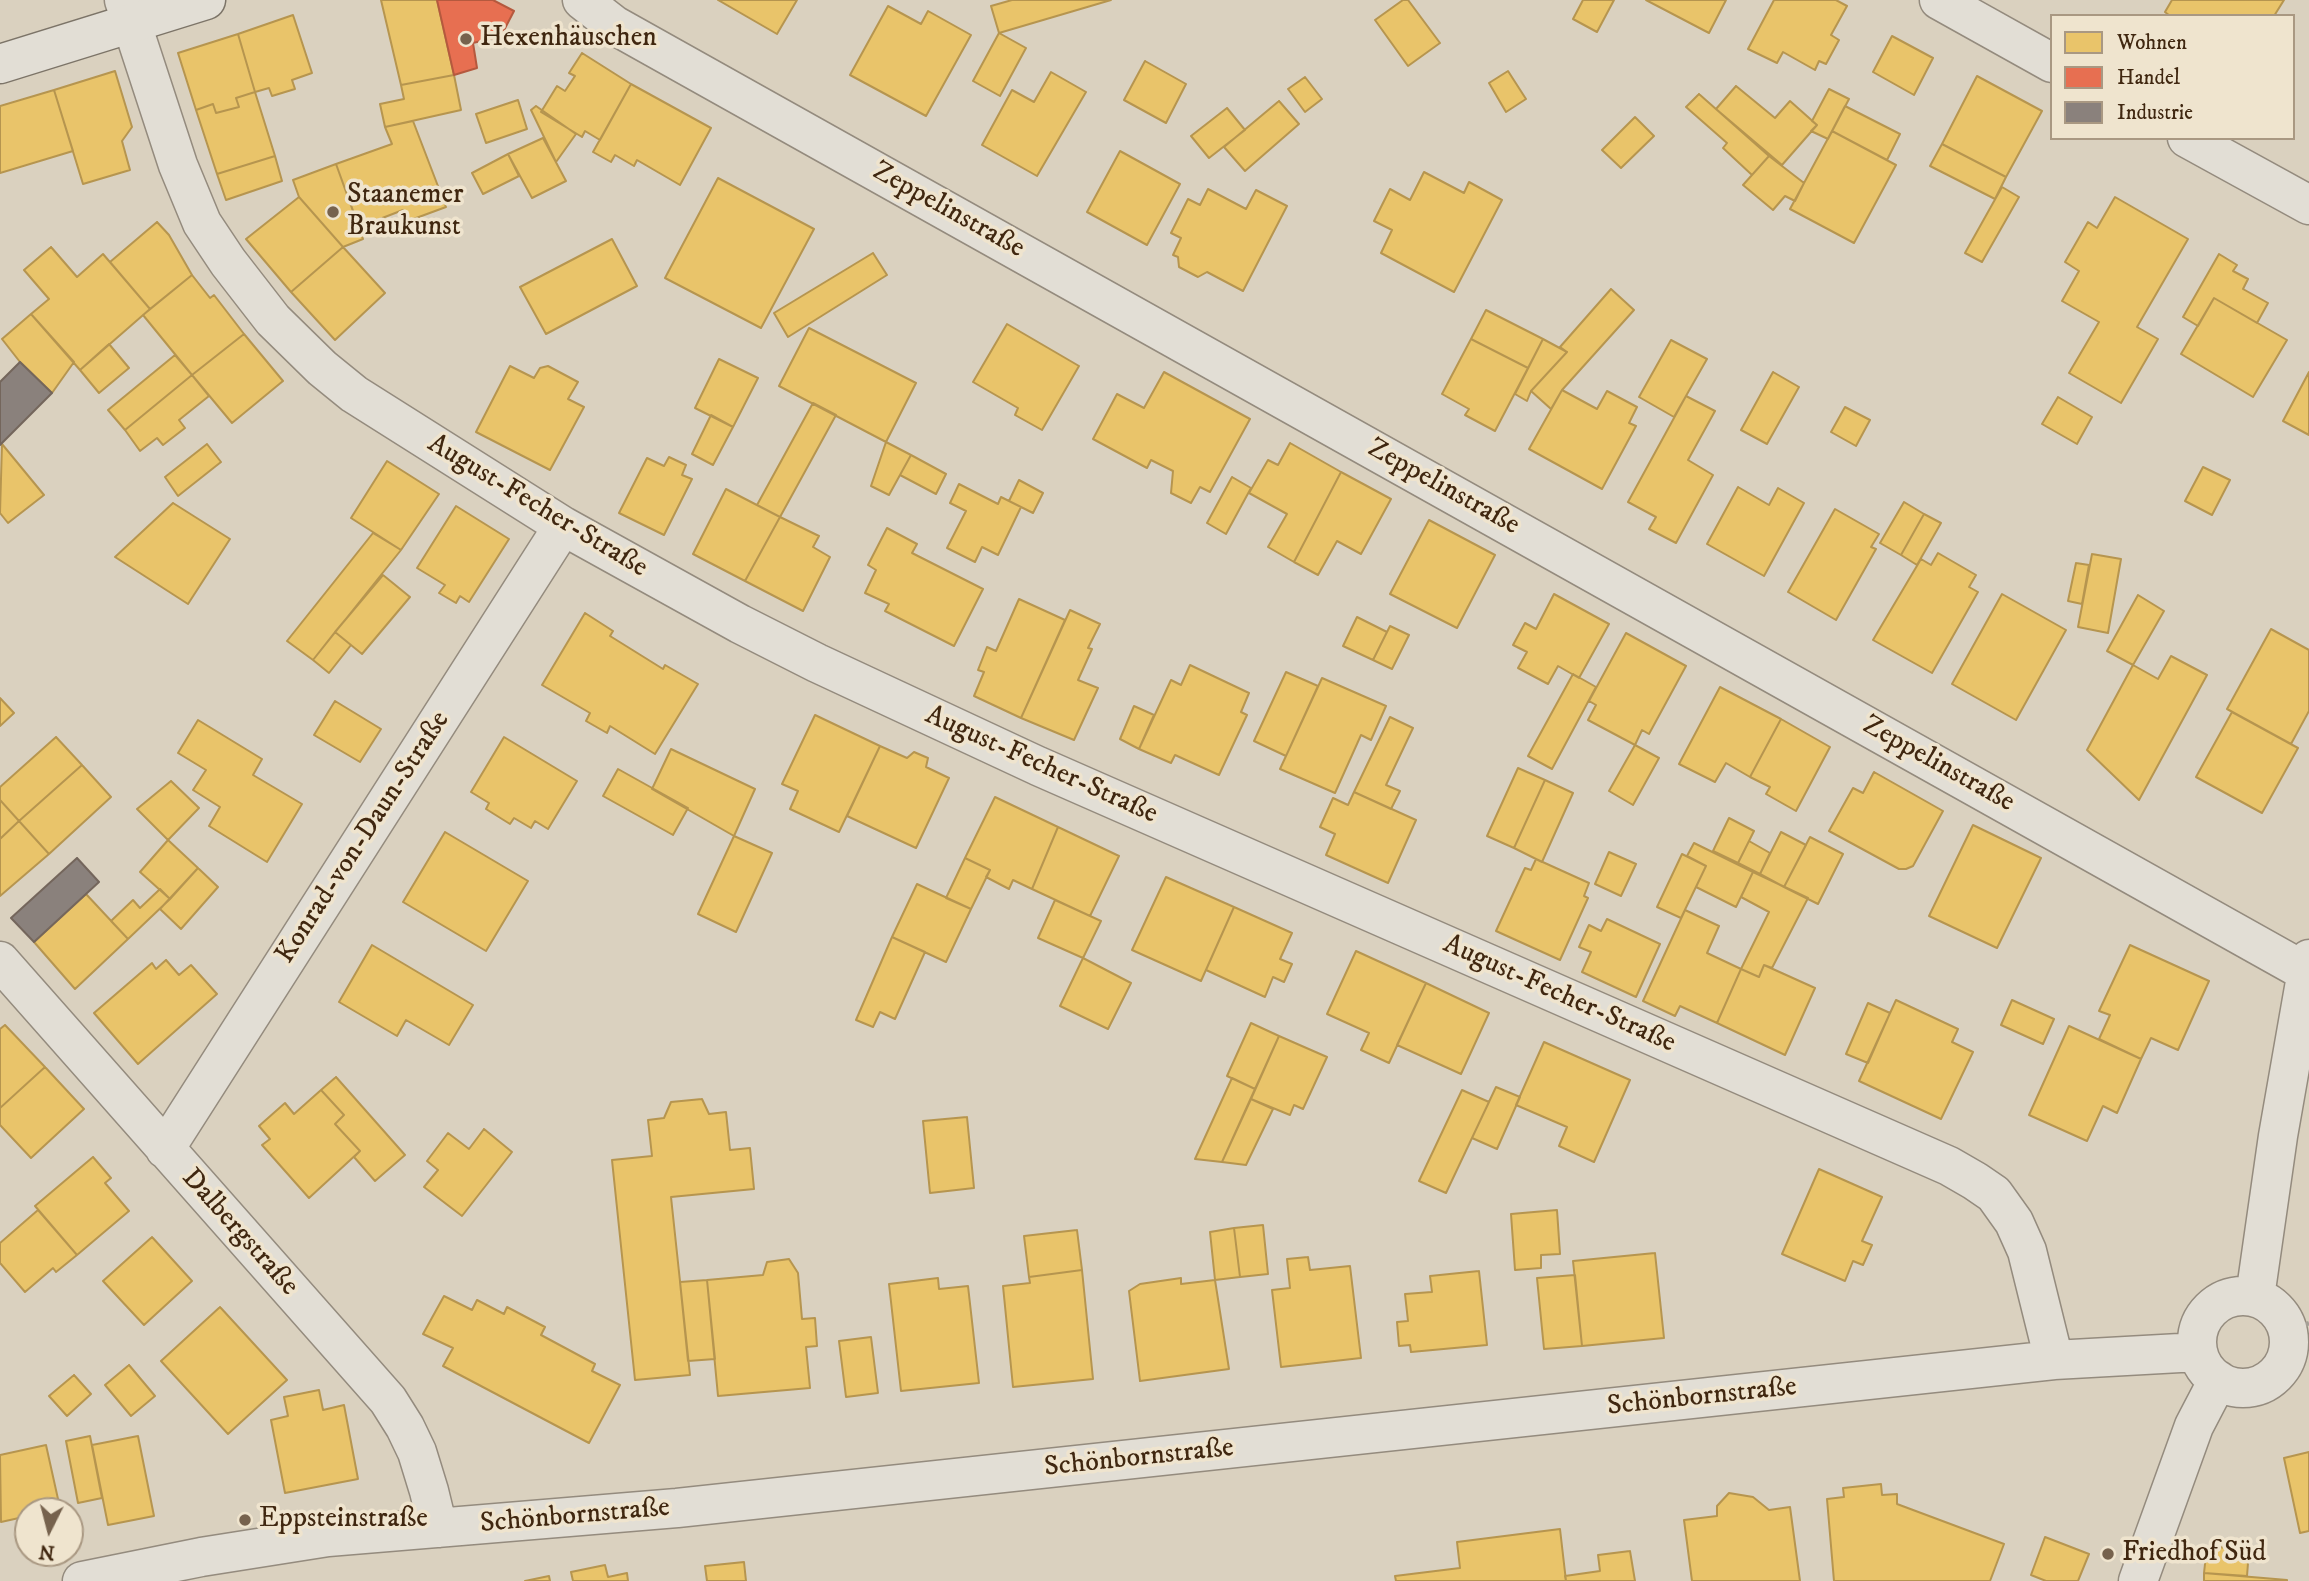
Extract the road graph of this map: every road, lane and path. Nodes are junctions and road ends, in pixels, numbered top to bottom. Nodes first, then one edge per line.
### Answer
1 (206, 0) edge
2 (582, 0) edge
3 (1961, 6) edge
4 (127, 12) edge
5 (2050, 63) edge
6 (0, 64) edge
7 (2191, 140) edge
8 (2309, 205) edge
9 (563, 526) junction
10 (0, 961) edge
11 (2308, 965) edge
12 (165, 1149) junction
13 (2255, 1297) junction
14 (2299, 1342) edge
15 (2054, 1360) junction
16 (2208, 1366) junction
17 (438, 1528) junction
18 (82, 1581) edge
19 (2138, 1581) edge

1 - 4 street
2 - 11 street, Zeppelinstraße
3 - 5 street
4 - 6 street
4 - 9 street, August-Fecher-Straße
7 - 8 street
9 - 12 street, Konrad-von-Daun-Straße
9 - 15 street, August-Fecher-Straße
10 - 12 street, Dalbergstraße
11 - 13 street
12 - 17 street, Dalbergstraße
13 - 14 street, Schönbornstraße
13 - 16 street
14 - 16 street, Schönbornstraße
15 - 16 street, Schönbornstraße
15 - 17 street, Schönbornstraße
16 - 19 street
17 - 18 street, Schönbornstraße

